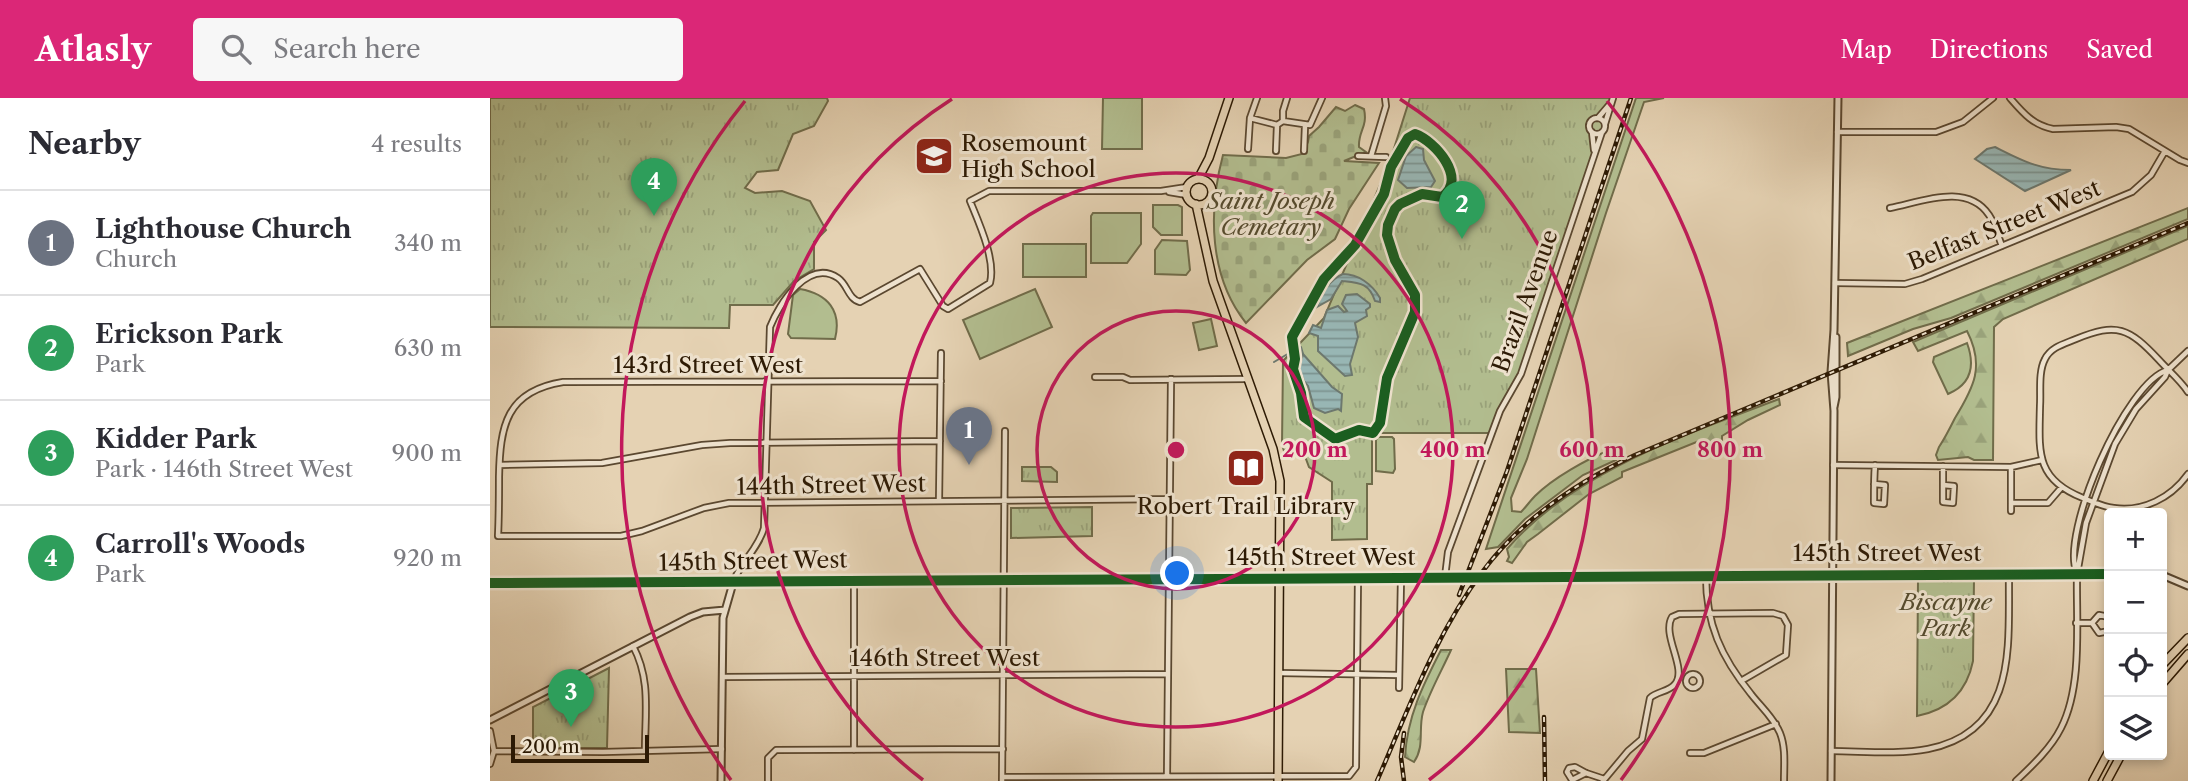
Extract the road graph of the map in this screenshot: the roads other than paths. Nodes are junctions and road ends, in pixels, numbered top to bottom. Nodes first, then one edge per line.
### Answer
1 (1229, 98) edge
2 (1257, 98) edge
3 (1287, 98) edge
4 (1322, 98) edge
5 (1385, 98) edge
6 (1838, 98) edge
7 (1993, 98) edge
8 (2010, 98) edge
9 (1612, 101) edge
10 (1250, 118) junction
11 (1598, 118) junction
12 (1283, 121) junction
13 (1605, 124) junction
14 (1277, 125) junction
15 (1305, 126) junction
16 (1590, 128) junction
17 (1602, 132) junction
18 (1837, 132) junction
19 (1248, 149) dead end
20 (1276, 151) dead end
21 (1304, 151) dead end
22 (2165, 151) junction
23 (1595, 155) junction
24 (1358, 156) dead end
25 (1371, 156) junction
26 (1386, 157) dead end
27 (1209, 158) junction
28 (2188, 163) edge
29 (1198, 179) junction
30 (1208, 182) junction
31 (1187, 191) junction
32 (1205, 203) junction
33 (1196, 204) junction
34 (1890, 208) dead end
35 (1202, 228) junction
36 (2002, 246) junction
37 (1835, 283) junction
38 (2188, 351) edge
39 (941, 353) dead end
40 (2168, 370) junction
41 (1095, 377) dead end
42 (1171, 379) junction
43 (1248, 379) junction
44 (941, 381) junction
45 (770, 382) junction
46 (2188, 392) edge
47 (1005, 431) dead end
48 (940, 441) junction
49 (768, 443) junction
50 (2042, 460) junction
51 (500, 464) junction
52 (1833, 465) junction
53 (1875, 465) junction
54 (1943, 466) junction
55 (2011, 467) junction
56 (2188, 474) edge
57 (1874, 484) junction
58 (1943, 485) junction
59 (2061, 488) junction
60 (1170, 499) junction
61 (2085, 499) junction
62 (939, 501) junction
63 (1004, 501) junction
64 (2093, 502) junction
65 (766, 503) junction
66 (2011, 503) junction
67 (2011, 511) dead end
68 (2009, 574) junction
69 (2077, 574) junction
70 (2104, 574) edge
71 (1706, 575) junction
72 (1832, 575) junction
73 (1446, 577) junction
74 (2167, 577) edge
75 (1358, 578) junction
76 (1401, 578) junction
77 (1169, 579) junction
78 (1280, 579) junction
79 (1004, 580) junction
80 (854, 581) junction
81 (490, 583) edge
82 (733, 583) junction
83 (2188, 586) edge
84 (724, 610) junction
85 (1708, 614) junction
86 (2104, 616) edge
87 (2076, 623) junction
88 (2092, 623) junction
89 (2104, 632) edge
90 (2188, 638) edge
91 (633, 646) junction
92 (2188, 654) edge
93 (2167, 660) edge
94 (1279, 673) junction
95 (1004, 674) junction
96 (1168, 674) junction
97 (1356, 674) junction
98 (1399, 675) junction
99 (854, 676) junction
100 (723, 677) junction
101 (1678, 678) junction
102 (2167, 678) edge
103 (1686, 680) dead end
104 (1741, 681) junction
105 (1399, 688) dead end
106 (490, 720) edge
107 (1776, 724) junction
108 (490, 731) edge
109 (1003, 748) junction
110 (645, 749) junction
111 (722, 749) junction
112 (854, 750) junction
113 (494, 751) junction
114 (1831, 751) junction
115 (1689, 753) dead end
116 (2104, 760) edge
117 (2118, 760) edge
118 (490, 764) edge
119 (1586, 773) dead end
120 (1167, 776) junction
121 (1208, 778) edge
122 (1278, 778) edge
123 (1002, 779) edge
124 (1604, 780) edge
125 (721, 781) edge
126 (768, 781) edge
127 (1784, 781) edge
128 (1831, 781) edge
129 (2016, 781) edge
130 (2093, 781) edge
131 (2107, 781) edge

1 - 27 main road
2 - 10 street
3 - 12 street
4 - 15 street
5 - 25 street
6 - 18 street
7 - 18 street
8 - 22 street
9 - 11 street, Brazil Avenue
9 - 13 street, Brazil Avenue
10 - 14 street
10 - 19 street
11 - 13 street
11 - 16 street, Brazil Avenue
12 - 14 street
12 - 15 street
13 - 17 street, Brazil Avenue
14 - 20 street
15 - 21 street
16 - 17 street
16 - 23 street, Brazil Avenue
17 - 23 street, Brazil Avenue
18 - 37 street
22 - 28 street
22 - 36 street, Belfast Street West
23 - 73 street, Brazil Avenue
24 - 25 street
25 - 26 street
27 - 29 main road
27 - 30 main road
29 - 30 main road
29 - 31 main road
30 - 32 main road
31 - 33 main road
31 - 45 street
32 - 33 main road
32 - 35 main road
33 - 35 main road
34 - 36 street
35 - 43 main road
36 - 37 street, Belfast Street West
37 - 52 street
38 - 40 street
39 - 44 street
40 - 46 street
40 - 50 street
40 - 61 street
40 - 64 street
41 - 42 street
42 - 43 street
42 - 60 street
43 - 78 main road
44 - 45 street, 143rd Street West
44 - 48 street
45 - 49 street
45 - 51 street, 143rd Street West
47 - 63 street
48 - 49 street
48 - 62 street
49 - 51 street
49 - 65 street
50 - 55 street
50 - 59 street
51 - 65 street, 144th Street West
52 - 53 street
52 - 72 street
53 - 54 street
53 - 57 street
54 - 55 street
54 - 58 street
55 - 66 street
56 - 64 street
57 - 57 street
58 - 58 street
59 - 61 street
59 - 66 street
60 - 63 street, 144th Street West
60 - 77 street
61 - 64 street
61 - 69 street
62 - 63 street, 144th Street West
62 - 65 street, 144th Street West
63 - 79 street
64 - 69 street
65 - 82 street
66 - 67 street
68 - 69 street, 145th Street West
68 - 72 street, 145th Street West
68 - 114 street
69 - 70 street, 145th Street West
69 - 87 street
71 - 72 street, 145th Street West
71 - 73 street, 145th Street West
71 - 85 street
72 - 114 street
73 - 76 street, 145th Street West
74 - 83 street
75 - 76 street, 145th Street West
75 - 78 street, 145th Street West
75 - 97 street
76 - 98 street
77 - 78 street, 145th Street West
77 - 79 street, 145th Street West
77 - 96 street
78 - 94 main road
79 - 80 street, 145th Street West
79 - 95 street
80 - 82 street, 145th Street West
80 - 99 street
81 - 82 street, 145th Street West
82 - 84 street
84 - 91 street
84 - 100 street
85 - 101 street
85 - 104 street
85 - 104 street
86 - 88 street
87 - 88 street
87 - 129 street
88 - 89 street
90 - 93 main road
91 - 106 street
91 - 110 street
92 - 102 main road
94 - 97 street
94 - 122 main road
95 - 96 street, 146th Street West
95 - 99 street, 146th Street West
95 - 109 street
96 - 120 street
97 - 98 street
97 - 122 street
98 - 105 street
99 - 100 street, 146th Street West
99 - 112 street
100 - 111 street
101 - 103 street
101 - 124 street
104 - 107 street
107 - 115 street
107 - 127 street
108 - 113 street
109 - 112 street
109 - 123 street
110 - 111 street
110 - 113 street
111 - 125 street
112 - 126 street
113 - 118 street
114 - 128 street
116 - 130 main road
117 - 131 main road
119 - 124 street
120 - 121 street
120 - 123 street
121 - 122 street

